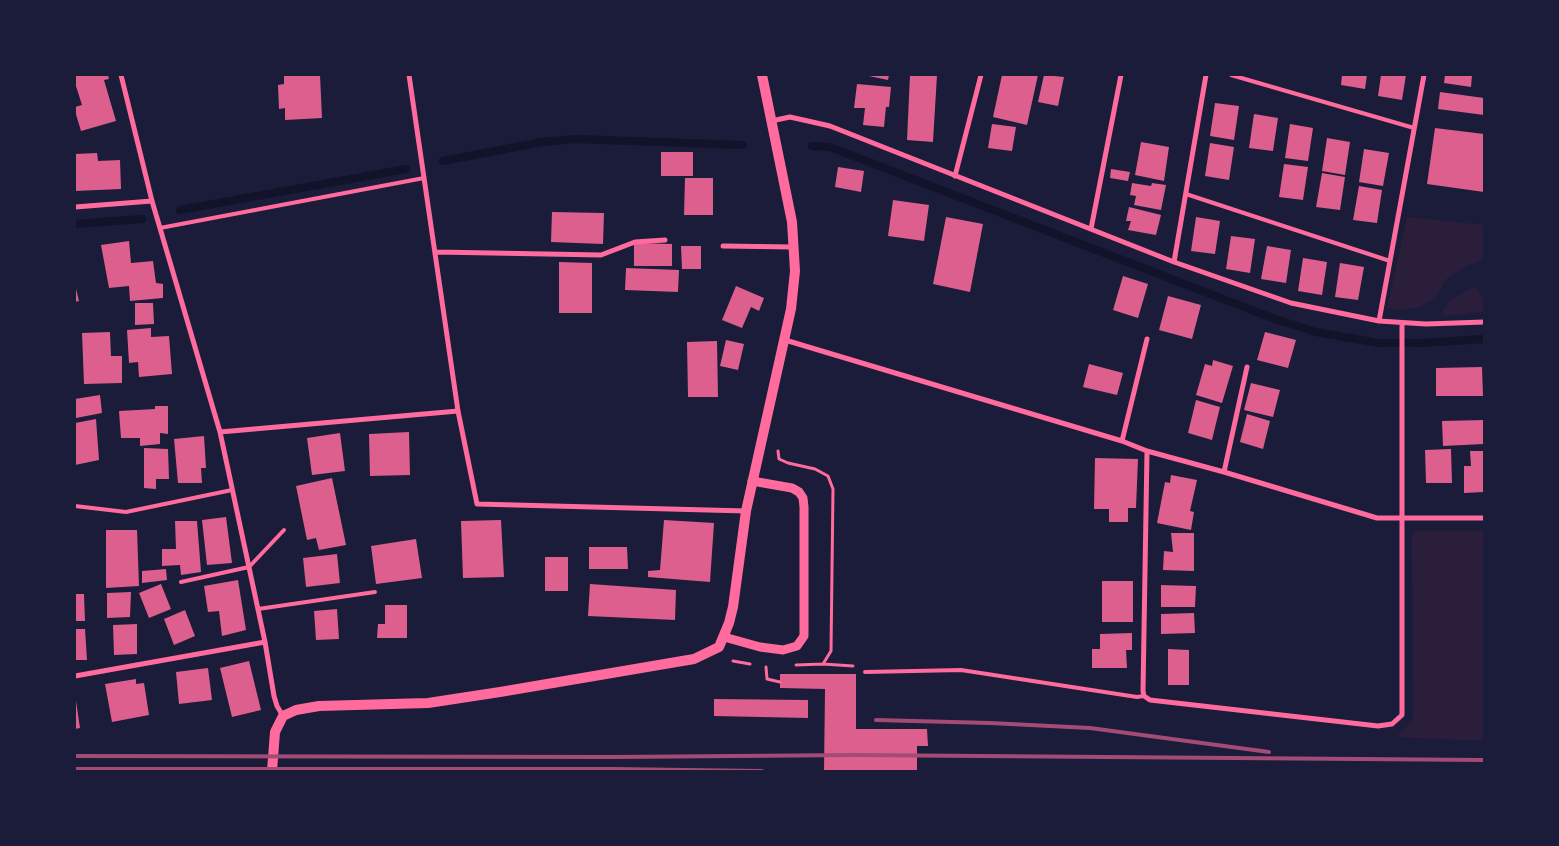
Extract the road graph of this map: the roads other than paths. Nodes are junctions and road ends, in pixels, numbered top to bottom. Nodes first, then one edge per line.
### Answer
1 (121, 75) edge
2 (409, 75) edge
3 (762, 75) edge
4 (981, 75) edge
5 (1121, 75) edge
6 (1206, 75) edge
7 (1231, 75) edge
8 (1424, 75) edge
9 (772, 121) junction
10 (1414, 128) junction
11 (955, 176) junction
12 (424, 178) junction
13 (1186, 194) junction
14 (152, 201) junction
15 (75, 207) edge
16 (160, 228) junction
17 (1091, 229) junction
18 (665, 240) dead end
19 (724, 246) dead end
20 (793, 247) junction
21 (436, 252) junction
22 (1390, 260) junction
23 (1174, 262) junction
24 (1379, 321) junction
25 (1484, 322) edge
26 (1402, 323) junction
27 (1147, 338) dead end
28 (785, 340) junction
29 (1247, 366) dead end
30 (458, 411) junction
31 (220, 432) junction
32 (1122, 441) junction
33 (1146, 451) junction
34 (1224, 472) junction
35 (752, 481) junction
36 (232, 490) junction
37 (75, 506) edge
38 (746, 511) junction
39 (1484, 518) edge
40 (1402, 519) junction
41 (284, 530) dead end
42 (249, 568) junction
43 (181, 582) dead end
44 (374, 592) dead end
45 (258, 609) junction
46 (724, 637) junction
47 (265, 642) junction
48 (865, 672) road end
49 (75, 676) edge
50 (1144, 696) junction
51 (283, 716) junction
52 (272, 771) edge

1 - 14 street
2 - 12 street
3 - 9 main road
4 - 11 street
5 - 17 street
6 - 13 street
7 - 10 lane
8 - 10 street
9 - 11 street
9 - 20 main road
10 - 22 street
11 - 17 street
12 - 16 lane
12 - 21 street
13 - 22 lane
13 - 23 street
14 - 15 street
14 - 16 street
16 - 31 street
17 - 23 street
18 - 21 street
19 - 20 street
20 - 28 main road
21 - 30 street
22 - 24 street
23 - 24 street
24 - 26 street
25 - 26 street
26 - 40 street
27 - 32 street
28 - 32 street
28 - 35 main road
29 - 34 street
30 - 31 street
30 - 38 street
31 - 36 street
32 - 33 street
33 - 34 street
33 - 50 street
34 - 40 street
35 - 38 main road
35 - 46 street
36 - 37 lane
36 - 42 street
38 - 46 main road
39 - 40 street
40 - 50 street
41 - 42 lane
42 - 43 lane
42 - 45 street
44 - 45 lane
45 - 47 street
46 - 51 main road
47 - 49 street
47 - 51 street
48 - 50 lane
51 - 52 main road

